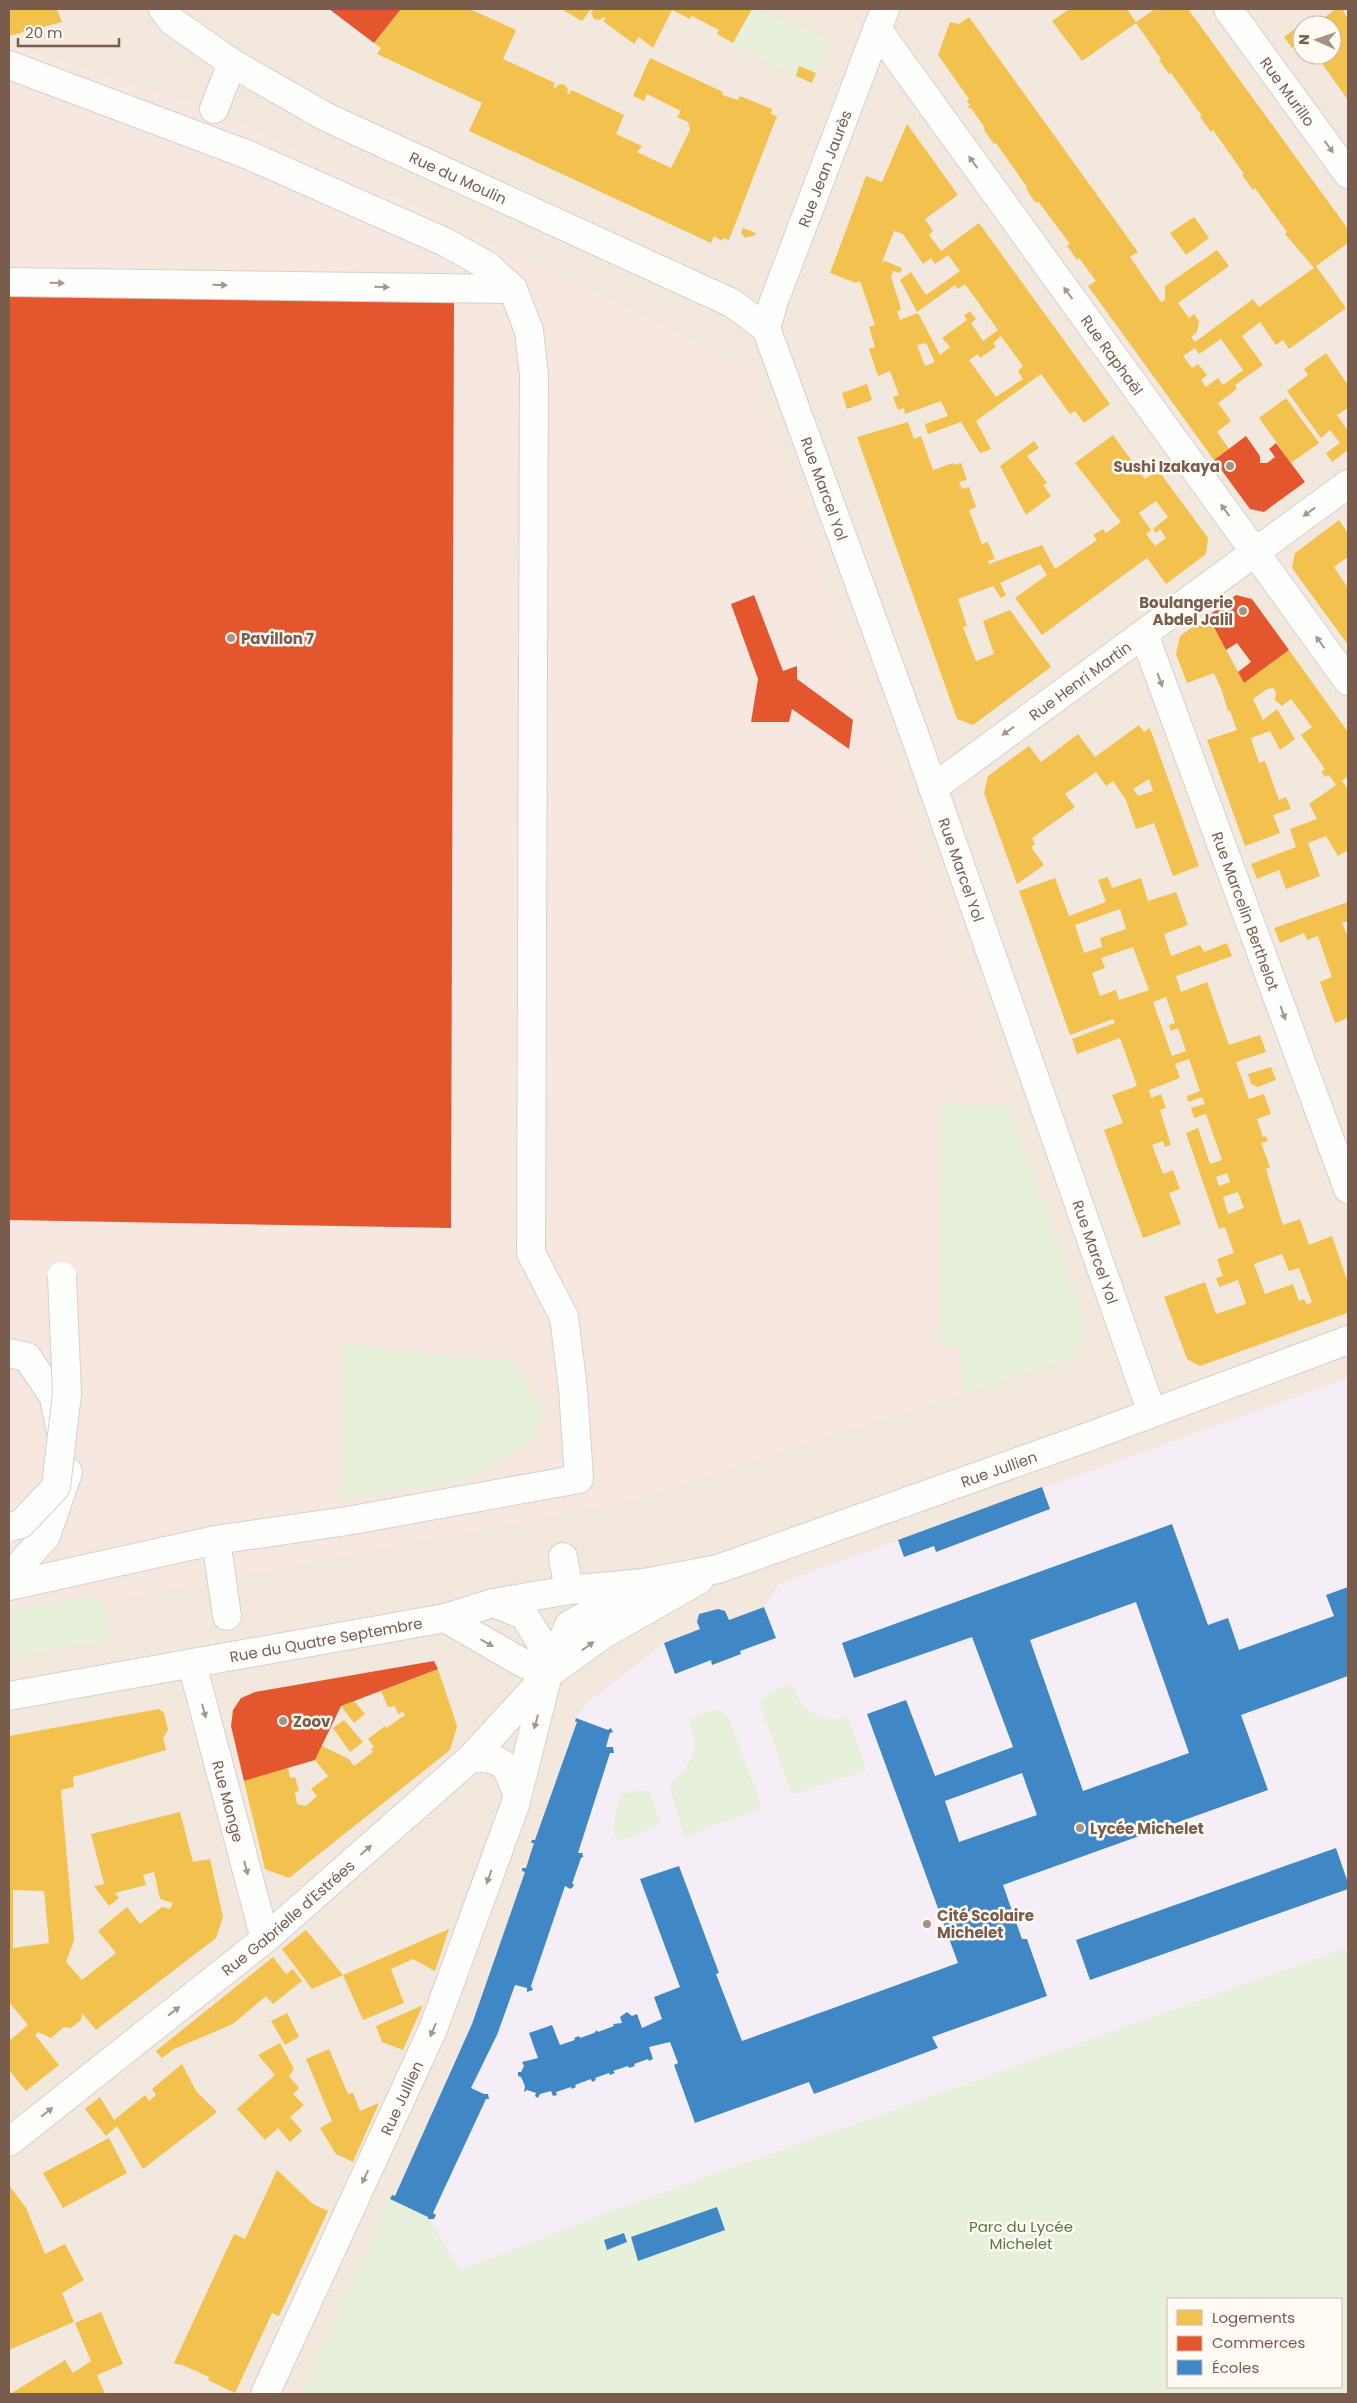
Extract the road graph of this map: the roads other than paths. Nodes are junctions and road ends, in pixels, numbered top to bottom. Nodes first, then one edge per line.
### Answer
1 (163, 9) edge
2 (1228, 9) edge
3 (881, 19) edge
4 (232, 63) junction
5 (9, 64) edge
6 (214, 109) dead end
7 (1348, 174) edge
8 (9, 282) edge
9 (514, 289) junction
10 (766, 328) junction
11 (1348, 484) edge
12 (1255, 552) junction
13 (1144, 634) junction
14 (1348, 682) edge
15 (933, 788) junction
16 (1348, 1189) edge
17 (62, 1276) dead end
18 (1348, 1340) edge
19 (18, 1355) edge
20 (1152, 1413) junction
21 (9, 1527) edge
22 (216, 1540) junction
23 (563, 1557) dead end
24 (718, 1569) junction
25 (9, 1577) edge
26 (644, 1583) junction
27 (9, 1586) edge
28 (569, 1590) junction
29 (493, 1603) junction
30 (227, 1616) dead end
31 (445, 1618) junction
32 (192, 1664) junction
33 (548, 1674) junction
34 (9, 1696) edge
35 (472, 1756) junction
36 (517, 1793) junction
37 (265, 1938) junction
38 (9, 2142) edge
39 (265, 2394) edge

1 - 4 street, Rue du Moulin
2 -> 7 street, Rue Murillo
3 - 10 street, Rue Jean Jaurès
12 -> 3 street, Rue Raphaël
4 - 6 street
4 - 10 street, Rue du Moulin
5 - 9 street
8 -> 9 street
9 - 22 street
10 - 15 street, Rue Marcel Yol
11 -> 12 street, Rue Henri Martin
12 - 13 street, Rue Henri Martin
14 -> 12 street, Rue Raphaël
13 -> 15 street, Rue Henri Martin
13 -> 16 street, Rue Marcelin Berthelot
15 - 20 street, Rue Marcel Yol
17 - 21 street, bridge
18 - 20 street, Rue Jullien
19 - 25 street
20 - 24 street, Rue Jullien
22 - 27 street
22 - 30 street
23 - 28 street
24 - 26 street, Rue Jullien
33 -> 24 street
26 - 28 street, Rue du Quatre Septembre
26 - 33 street
28 - 29 street, Rue du Quatre Septembre
29 - 31 street, Rue du Quatre Septembre
29 - 33 street
31 - 32 street, Rue du Quatre Septembre
31 -> 33 street
32 - 34 street, Rue du Quatre Septembre
32 -> 37 street, Rue Monge
33 - 35 street, Rue Gabrielle d'Estrées
33 -> 36 street, Rue Jullien
35 - 36 street
37 -> 35 street, Rue Gabrielle d'Estrées
36 -> 39 street, Rue Jullien
38 -> 37 street, Rue Gabrielle d'Estrées

